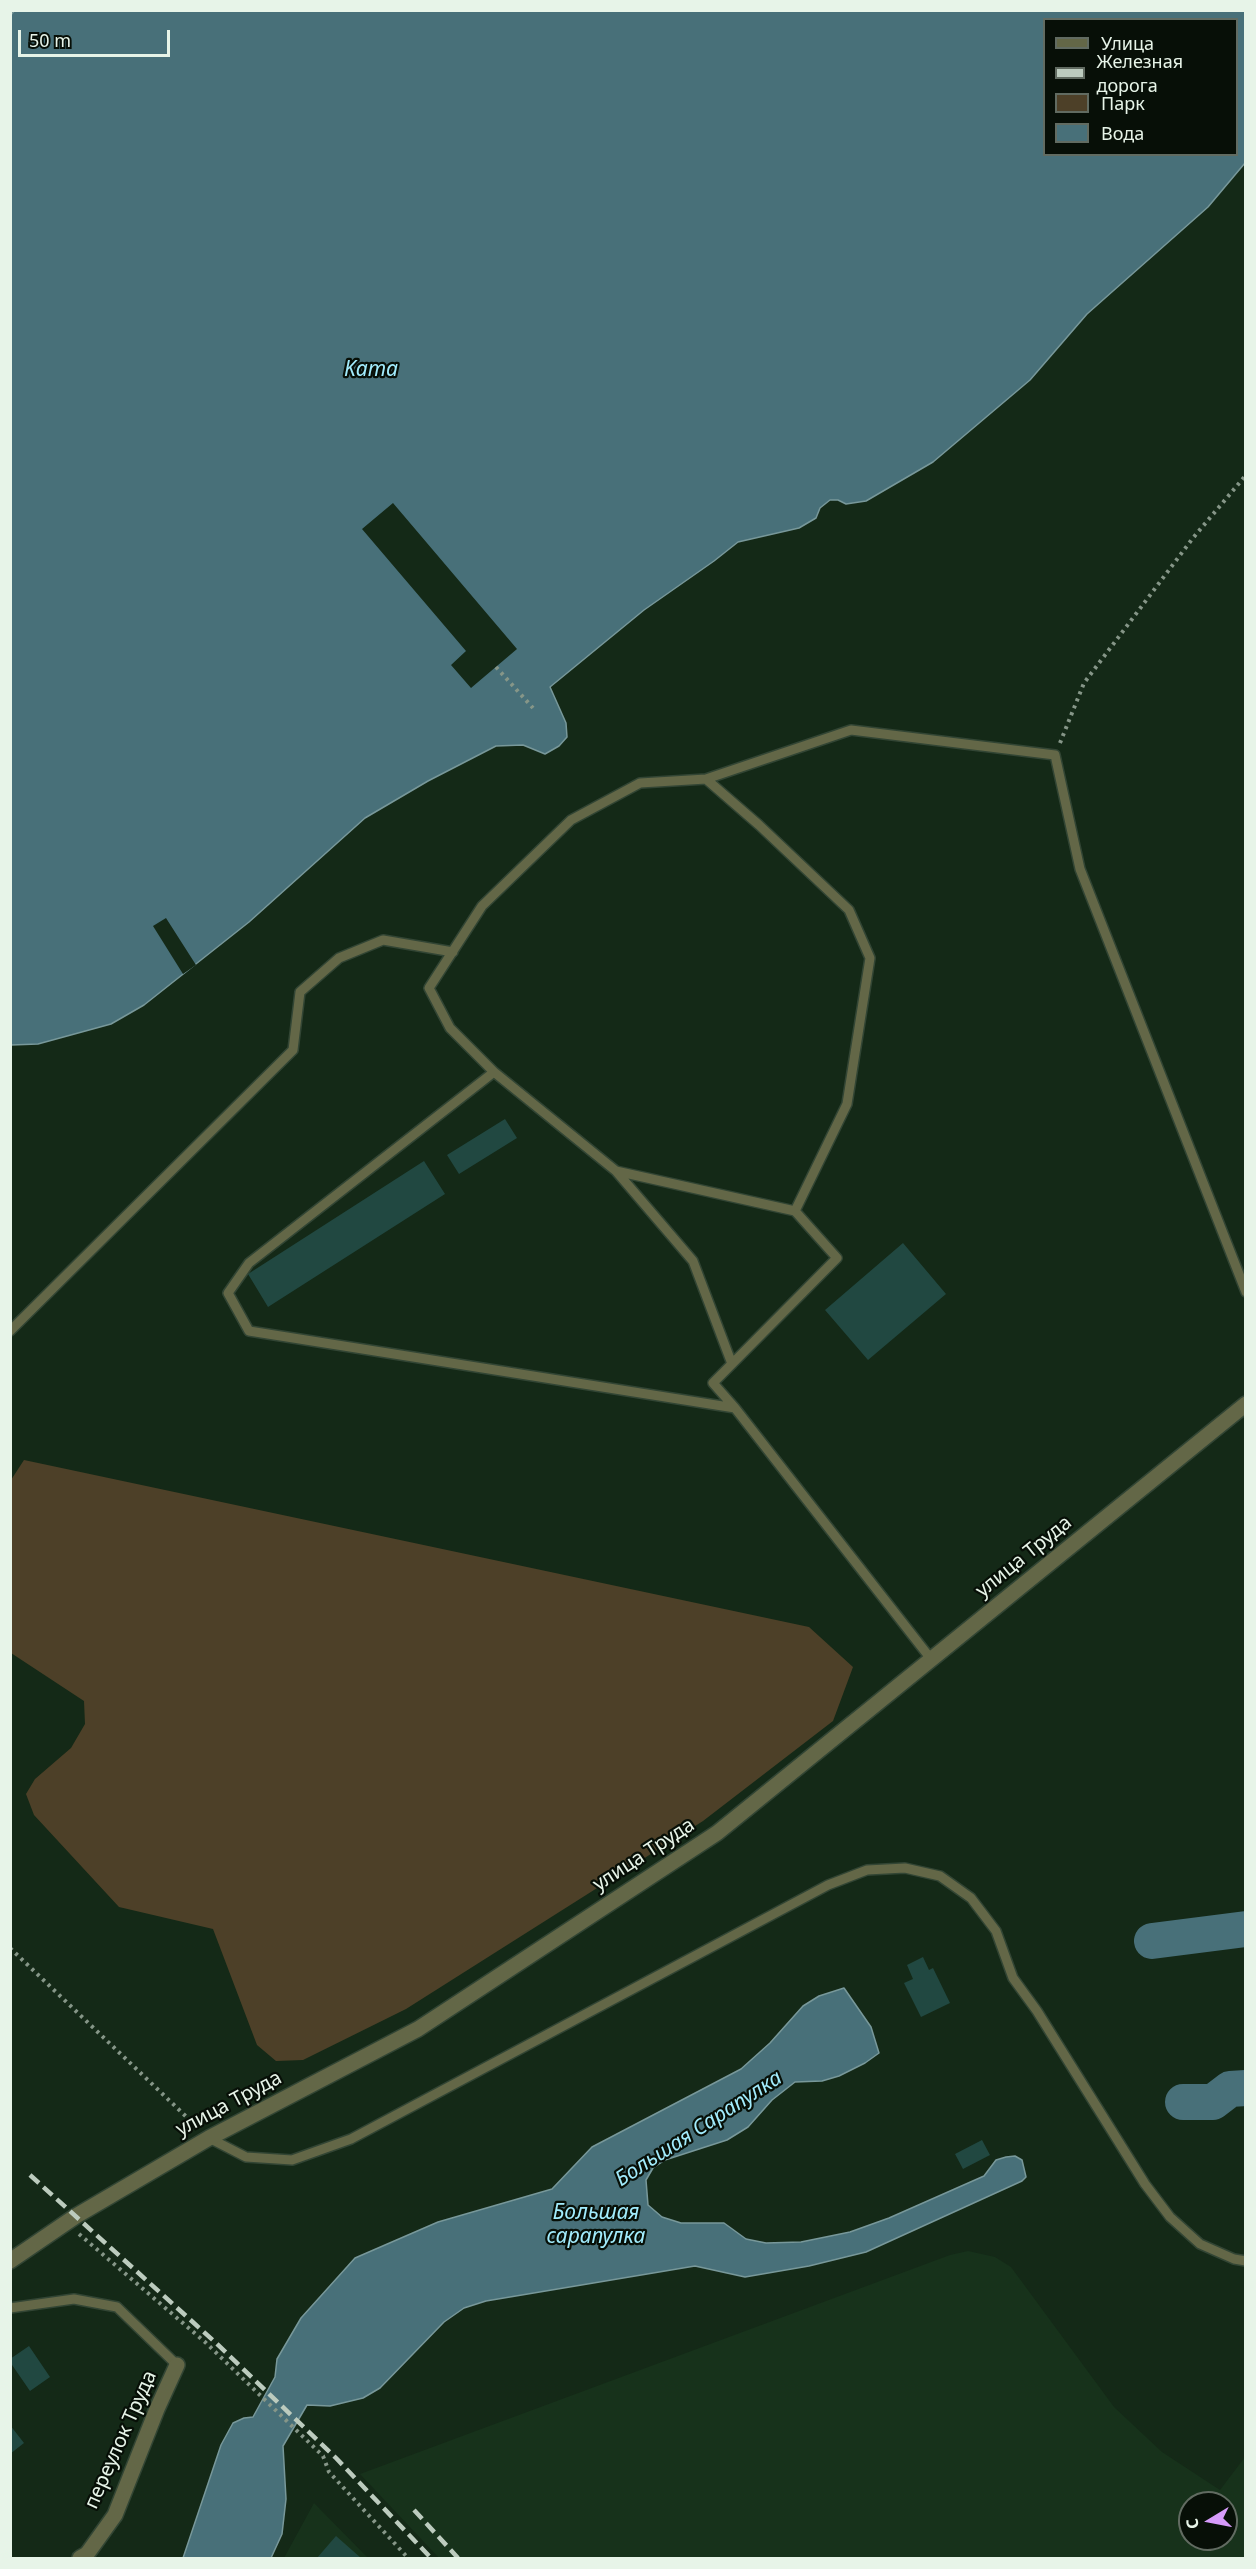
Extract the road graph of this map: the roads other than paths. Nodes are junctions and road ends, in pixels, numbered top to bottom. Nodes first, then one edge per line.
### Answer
1 (706, 779) junction
2 (453, 952) junction
3 (494, 1072) junction
4 (616, 1171) junction
5 (795, 1211) junction
6 (1245, 1292) edge
7 (10, 1331) edge
8 (732, 1364) junction
9 (1245, 1404) edge
10 (735, 1408) junction
11 (931, 1659) junction
12 (209, 2138) junction
13 (10, 2261) edge
14 (1245, 2261) edge
15 (10, 2308) edge
16 (177, 2366) joint
17 (80, 2559) edge

1 - 2 lane
1 - 5 lane
1 - 6 lane
2 - 3 lane
2 - 7 lane
3 - 4 lane
3 - 10 lane
4 - 5 lane
4 - 8 lane
5 - 8 lane
8 - 10 lane
9 - 11 street, улица Труда
10 - 11 lane
11 - 12 street, улица Труда
12 - 13 street, улица Труда
12 - 14 lane
15 - 16 lane
16 - 17 street, переулок Труда

